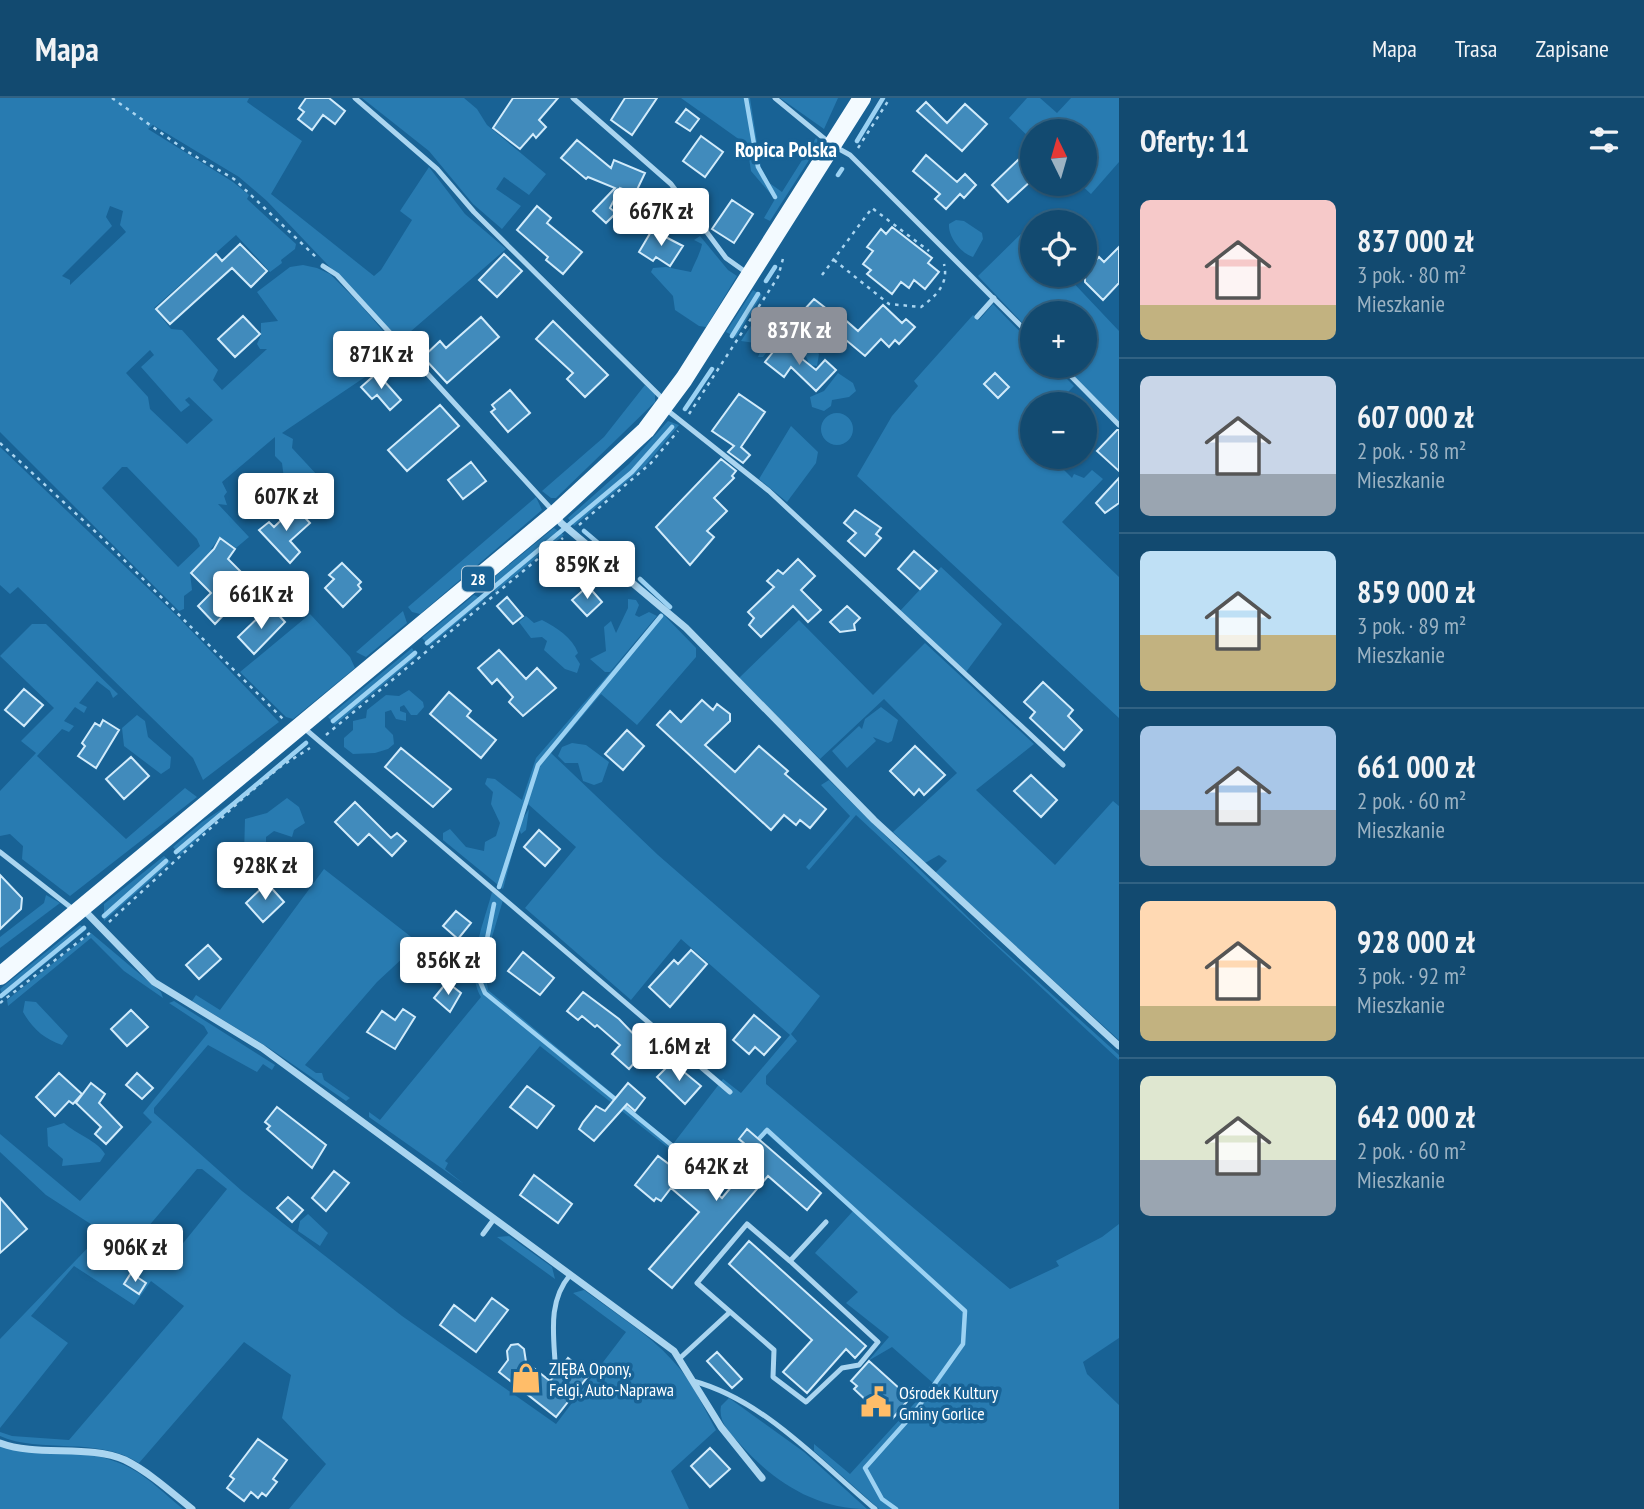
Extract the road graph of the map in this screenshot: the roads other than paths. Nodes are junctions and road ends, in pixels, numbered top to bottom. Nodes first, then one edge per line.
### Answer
1 (355, 98) edge
2 (573, 98) edge
3 (775, 98) edge
4 (862, 98) edge
5 (832, 145) junction
6 (323, 266) road end
7 (749, 275) junction
8 (994, 298) junction
9 (977, 317) dead end
10 (1020, 325) edge
11 (1073, 378) edge
12 (666, 405) junction
13 (1119, 425) edge
14 (558, 519) junction
15 (298, 729) junction
16 (1063, 765) dead end
17 (0, 852) edge
18 (79, 910) junction
19 (0, 976) edge
20 (1119, 1046) edge
21 (730, 1092) dead end
22 (494, 1219) junction
23 (826, 1222) dead end
24 (483, 1234) dead end
25 (790, 1261) junction
26 (570, 1275) junction
27 (730, 1312) junction
28 (679, 1359) junction
29 (555, 1361) dead end
30 (692, 1381) junction
31 (0, 1443) edge
32 (762, 1478) dead end
33 (192, 1509) edge
34 (875, 1509) edge

1 - 12 lane
2 - 7 lane
3 - 5 lane
4 - 5 main road, 28
5 - 7 main road, 28
5 - 8 lane
6 - 14 lane
7 - 12 main road, 28
8 - 9 lane
8 - 10 lane
11 - 13 lane
12 - 14 main road, 28
12 - 16 lane
14 - 15 main road, 28
14 - 20 street
15 - 18 main road, 28
15 - 21 lane
17 - 18 lane
18 - 19 main road, 28
18 - 22 street
22 - 24 lane
22 - 26 street
23 - 25 lane
25 - 27 lane
25 - 27 lane
26 - 28 street
26 - 29 lane
27 - 28 lane
28 - 30 street
30 - 32 street
30 - 34 lane
31 - 33 street

